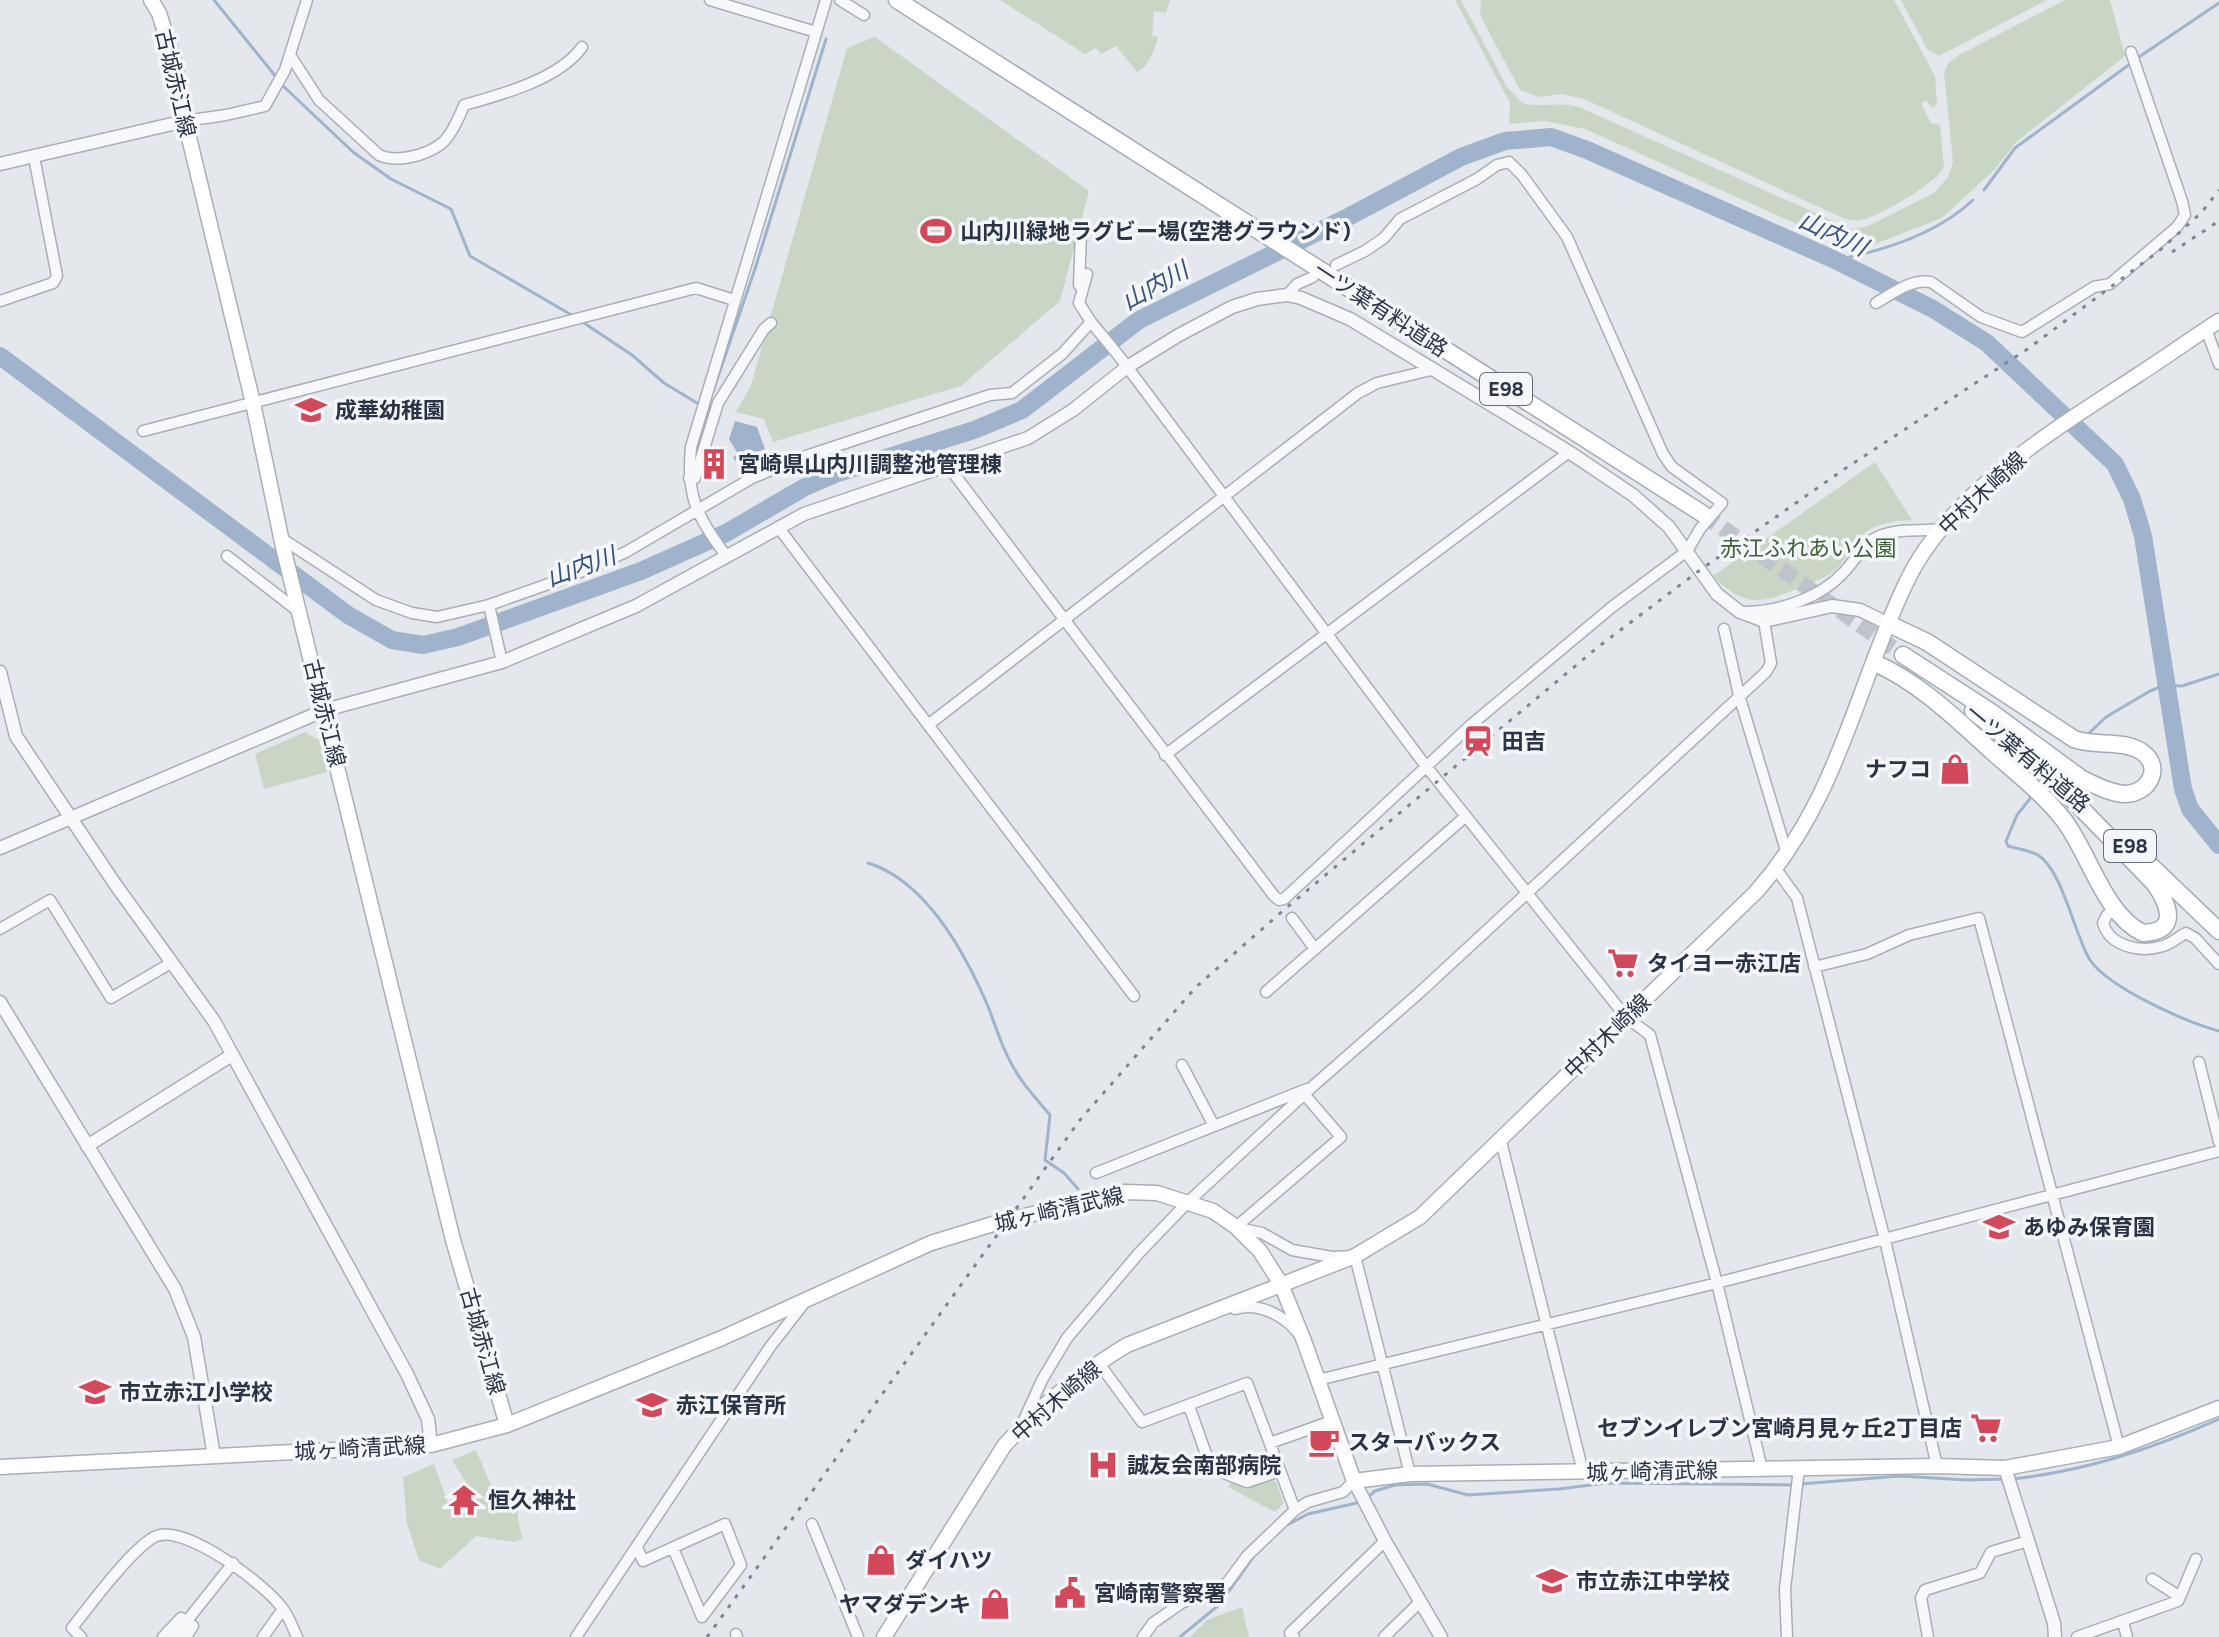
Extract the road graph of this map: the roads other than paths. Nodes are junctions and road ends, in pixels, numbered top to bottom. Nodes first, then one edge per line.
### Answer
1 (151, 0) edge
2 (307, 0) edge
3 (710, 0) edge
4 (826, 0) edge
5 (840, 0) edge
6 (897, 0) edge
7 (864, 15) dead end
8 (816, 32) junction
9 (582, 47) dead end
10 (2131, 52) dead end
11 (290, 55) junction
12 (185, 121) junction
13 (34, 157) junction
14 (0, 164) edge
15 (1081, 234) dead end
16 (1336, 265) dead end
17 (1311, 271) junction
18 (1087, 274) dead end
19 (1287, 295) junction
20 (734, 300) junction
21 (0, 301) edge
22 (1079, 303) junction
23 (1876, 303) dead end
24 (771, 323) dead end
25 (2212, 325) edge
26 (1093, 326) junction
27 (1123, 362) junction
28 (2219, 364) edge
29 (1431, 370) junction
30 (253, 403) junction
31 (143, 431) dead end
32 (1569, 452) junction
33 (948, 466) junction
34 (689, 478) junction
35 (1224, 497) junction
36 (698, 514) junction
37 (1703, 514) tunnel mouth
38 (778, 527) junction
39 (1940, 529) junction
40 (282, 542) junction
41 (1687, 551) junction
42 (723, 552) junction
43 (227, 556) dead end
44 (489, 605) junction
45 (300, 609) junction
46 (1740, 612) junction
47 (1062, 619) junction
48 (1764, 621) junction
49 (1889, 624) junction
50 (1724, 629) dead end
51 (1328, 633) junction
52 (502, 662) junction
53 (1875, 663) junction
54 (0, 672) edge
55 (1739, 695) junction
56 (325, 710) junction
57 (928, 725) junction
58 (1165, 755) junction
59 (2038, 764) junction
60 (1425, 765) junction
61 (1466, 816) junction
62 (71, 818) junction
63 (0, 848) edge
64 (1787, 855) junction
65 (1776, 869) junction
66 (1526, 892) junction
67 (2115, 909) junction
68 (1292, 918) dead end
69 (0, 929) edge
70 (2219, 931) edge
71 (1315, 949) junction
72 (171, 963) junction
73 (2219, 964) edge
74 (1814, 967) junction
75 (1266, 992) dead end
76 (1134, 996) dead end
77 (0, 1002) edge
78 (1626, 1017) junction
79 (232, 1055) junction
80 (2199, 1062) dead end
81 (1182, 1065) dead end
82 (1308, 1090) junction
83 (1214, 1126) junction
84 (1501, 1141) junction
85 (2219, 1142) edge
86 (87, 1146) junction
87 (2219, 1151) edge
88 (1096, 1173) dead end
89 (2054, 1193) junction
90 (1188, 1202) junction
91 (1236, 1227) junction
92 (1885, 1240) junction
93 (1355, 1256) junction
94 (1717, 1283) junction
95 (1281, 1284) junction
96 (807, 1301) junction
97 (1204, 1314) junction
98 (1546, 1325) junction
99 (1304, 1341) junction
100 (1098, 1362) junction
101 (1383, 1364) junction
102 (1318, 1380) junction
103 (1189, 1406) junction
104 (2219, 1408) edge
105 (1332, 1421) junction
106 (507, 1425) junction
107 (1021, 1427) junction
108 (1270, 1443) junction
109 (431, 1445) junction
110 (2119, 1447) junction
111 (214, 1456) junction
112 (1937, 1466) junction
113 (0, 1467) edge
114 (1762, 1469) junction
115 (1280, 1471) junction
116 (1583, 1472) junction
117 (1798, 1473) junction
118 (1410, 1474) junction
119 (2008, 1475) junction
120 (1361, 1493) junction
121 (1295, 1510) junction
122 (812, 1524) dead end
123 (1385, 1541) junction
124 (2028, 1541) junction
125 (637, 1547) junction
126 (673, 1548) junction
127 (2196, 1559) dead end
128 (233, 1563) junction
129 (2152, 1579) dead end
130 (2180, 1597) junction
131 (1420, 1602) junction
132 (283, 1609) junction
133 (186, 1621) junction
134 (2123, 1622) junction
135 (81, 1637) edge
136 (163, 1637) edge
137 (174, 1637) edge
138 (186, 1637) edge
139 (263, 1637) edge
140 (297, 1637) edge
141 (576, 1637) edge
142 (858, 1637) edge
143 (884, 1637) edge
144 (1143, 1637) edge
145 (1294, 1637) edge
146 (1384, 1637) edge
147 (1441, 1637) edge
148 (1787, 1637) edge
149 (1928, 1637) edge
150 (2055, 1637) edge
151 (2077, 1637) edge
152 (2127, 1637) edge

1 - 12 main road, 古城赤江線
2 - 11 street
3 - 8 street
4 - 8 street
5 - 7 street
6 - 17 main road, 一ツ葉有料道路 / E98
8 - 20 street
9 - 11 street
10 - 23 street
11 - 12 street
12 - 13 street
12 - 30 main road, 古城赤江線
13 - 14 street
13 - 21 street
15 - 22 street
16 - 41 street
17 - 19 street
17 - 37 main road, 一ツ葉有料道路 / E98
18 - 22 street
19 - 27 street
19 - 29 street
20 - 30 street
20 - 34 street
22 - 26 street
24 - 34 street
25 - 28 street
25 - 39 main road, 中村木崎線
26 - 27 street
26 - 36 street
27 - 33 street
27 - 35 street
29 - 32 street
29 - 35 street
30 - 31 street
30 - 40 main road, 古城赤江線
32 - 41 street
32 - 51 street
33 - 38 street
33 - 47 street
34 - 36 street
35 - 47 street
35 - 51 street
36 - 42 street
36 - 44 street
38 - 42 street
38 - 57 street
39 - 46 street
39 - 49 main road, 中村木崎線
40 - 44 street
40 - 45 main road, 古城赤江線
41 - 46 street
41 - 60 street
42 - 52 street
43 - 45 street
44 - 52 street
45 - 56 main road, 古城赤江線
46 - 48 street
47 - 57 street
47 - 58 street
48 - 49 street
48 - 55 street
49 - 53 main road, 中村木崎線
49 - 59 main road, 一ツ葉有料道路 / E98
50 - 55 street
51 - 58 street
51 - 60 street
52 - 56 street
53 - 64 main road, 中村木崎線
53 - 67 main road
54 - 62 street
55 - 64 street
55 - 66 street
56 - 62 street
56 - 106 main road, 古城赤江線
57 - 76 street
58 - 60 street
59 - 67 main road
59 - 70 main road, 一ツ葉有料道路 / E98
60 - 61 street
61 - 66 street
61 - 71 street
62 - 63 street
62 - 72 street
64 - 65 main road, 中村木崎線
65 - 74 street
65 - 78 main road, 中村木崎線
66 - 78 street
66 - 82 street
67 - 73 street
68 - 71 street
69 - 72 street
71 - 75 street
72 - 79 street
74 - 89 street
74 - 92 street
77 - 86 street
78 - 84 main road, 中村木崎線
78 - 94 street
79 - 86 street
79 - 109 street
80 - 85 street
81 - 83 street
82 - 83 street
82 - 90 street
82 - 91 street
83 - 88 street
84 - 93 main road, 中村木崎線
84 - 98 street
86 - 111 street
87 - 89 street
89 - 92 street
89 - 110 street
90 - 91 main road, 城ヶ崎清武線
90 - 96 main road, 城ヶ崎清武線, bridge
90 - 107 street
91 - 93 street
91 - 95 main road, 城ヶ崎清武線
92 - 94 street
92 - 112 street
93 - 95 main road, 中村木崎線
93 - 101 street
94 - 98 street
94 - 114 street
95 - 97 main road, 中村木崎線
95 - 99 main road, 城ヶ崎清武線
96 - 106 main road, 城ヶ崎清武線
96 - 125 street
97 - 99 street
97 - 100 main road, 中村木崎線
98 - 101 street
98 - 116 street
99 - 102 main road, 城ヶ崎清武線
100 - 103 street
100 - 107 main road, 中村木崎線
101 - 102 street
101 - 118 street
102 - 105 main road, 城ヶ崎清武線
103 - 108 street
103 - 115 street
104 - 110 main road, 城ヶ崎清武線
105 - 108 street
105 - 120 main road, 城ヶ崎清武線
106 - 109 main road, 城ヶ崎清武線
107 - 143 main road, 中村木崎線
108 - 115 street
109 - 111 main road, 城ヶ崎清武線
110 - 119 main road, 城ヶ崎清武線
111 - 113 main road, 城ヶ崎清武線
112 - 117 main road, 城ヶ崎清武線
112 - 119 main road, 城ヶ崎清武線
114 - 116 main road, 城ヶ崎清武線
114 - 117 main road, 城ヶ崎清武線
115 - 121 street
116 - 118 main road, 城ヶ崎清武線
117 - 148 street
118 - 120 main road, 城ヶ崎清武線
119 - 124 street
120 - 121 street
120 - 123 street
121 - 144 street
122 - 142 street
123 - 131 street
123 - 145 street
124 - 149 street
124 - 150 street
125 - 126 street
125 - 141 street
126 - 126 street
127 - 130 street
128 - 132 street
128 - 133 street
128 - 135 street
129 - 130 street
130 - 134 street
131 - 146 street
131 - 147 street
132 - 139 street
132 - 140 street
133 - 136 street
133 - 137 street
133 - 138 street
134 - 151 street
134 - 152 street

